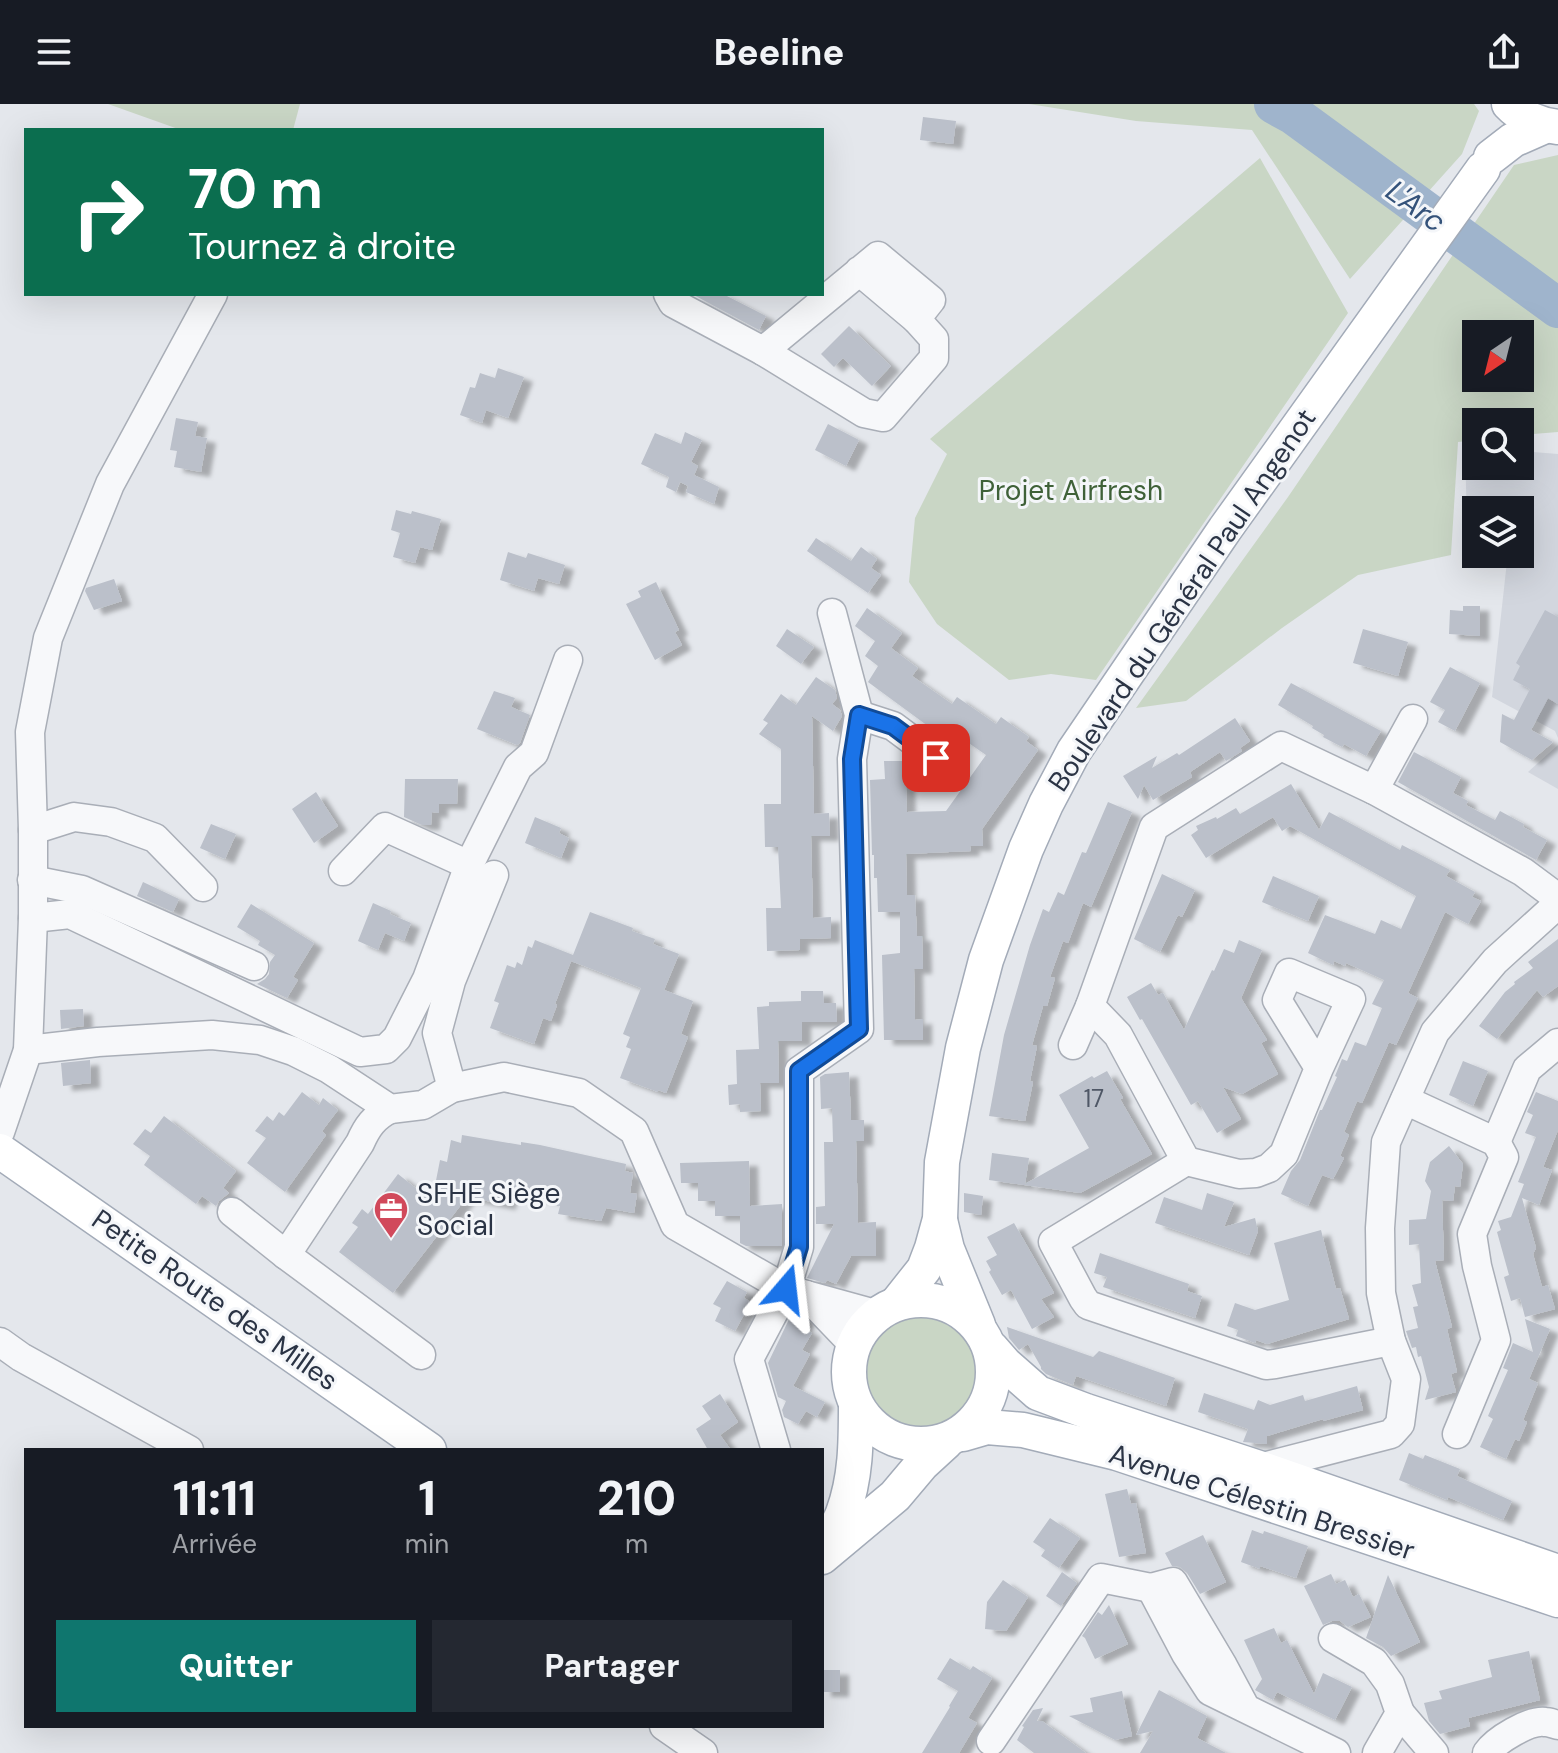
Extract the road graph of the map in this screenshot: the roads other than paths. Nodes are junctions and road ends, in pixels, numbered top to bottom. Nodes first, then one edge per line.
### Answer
1 (1495, 104) edge
2 (1509, 104) edge
3 (1552, 126) edge
4 (1487, 163) junction
5 (212, 296) edge
6 (669, 296) edge
7 (763, 351) junction
8 (832, 613) dead end
9 (568, 660) dead end
10 (859, 715) junction
11 (1413, 719) dead end
12 (936, 758) dead end
13 (1374, 790) junction
14 (33, 830) junction
15 (482, 870) junction
16 (343, 871) dead end
17 (32, 880) junction
18 (203, 887) dead end
19 (1558, 898) edge
20 (1558, 904) edge
21 (33, 918) junction
22 (254, 966) dead end
23 (1090, 1006) junction
24 (1558, 1043) edge
25 (1073, 1045) dead end
26 (28, 1050) junction
27 (1319, 1068) dead end
28 (452, 1088) junction
29 (1405, 1100) junction
30 (390, 1109) junction
31 (1496, 1142) junction
32 (3, 1155) edge
33 (1186, 1161) junction
34 (232, 1212) dead end
35 (940, 1219) junction
36 (286, 1255) junction
37 (796, 1292) junction
38 (886, 1308) junction
39 (984, 1337) junction
40 (1391, 1341) junction
41 (0, 1342) edge
42 (854, 1345) junction
43 (421, 1355) dead end
44 (856, 1405) junction
45 (1457, 1434) dead end
46 (954, 1438) junction
47 (185, 1448) edge
48 (426, 1448) edge
49 (775, 1448) edge
50 (1259, 1468) junction
51 (824, 1550) edge
52 (824, 1552) edge
53 (1558, 1572) edge
54 (1558, 1600) edge
55 (1333, 1638) dead end
56 (1400, 1713) junction
57 (1558, 1725) edge
58 (667, 1728) edge
59 (991, 1741) dead end
60 (703, 1753) edge
61 (1336, 1753) edge
62 (1377, 1753) edge
63 (1434, 1753) edge
64 (1487, 1753) edge

1 - 4 main road
2 - 3 main road
3 - 4 main road
4 - 35 main road, Boulevard du Général Paul Angenot
5 - 14 street
6 - 7 street
7 - 7 street
8 - 10 street
9 - 15 street
10 - 12 street
10 - 37 street
11 - 13 street
13 - 19 street
13 - 23 street
14 - 17 street
14 - 18 street
15 - 16 street
15 - 21 street
15 - 28 street
17 - 21 street
17 - 22 street
20 - 29 street
21 - 26 street
23 - 25 street
23 - 33 street
24 - 31 street
26 - 30 street
26 - 32 street
27 - 33 street
28 - 30 street
28 - 37 street
29 - 31 street
29 - 40 street
30 - 36 street
31 - 45 street
32 - 48 main road, Petite Route des Milles
33 - 40 street
34 - 36 street
35 - 38 main road, Boulevard du Général Paul Angenot
35 - 39 main road, Boulevard du Général Paul Angenot
36 - 43 street
37 - 38 street
37 - 42 street
37 - 49 street
38 - 39 main road
38 - 42 main road
39 - 46 main road
39 - 50 main road, Avenue Célestin Bressier
40 - 50 street
41 - 47 street
42 - 44 main road
44 - 46 main road
44 - 51 main road
46 - 52 main road
46 - 54 main road, Avenue Célestin Bressier
50 - 53 main road, Avenue Célestin Bressier
55 - 56 street
56 - 62 street
56 - 63 street
57 - 64 street
58 - 60 street
59 - 61 street

